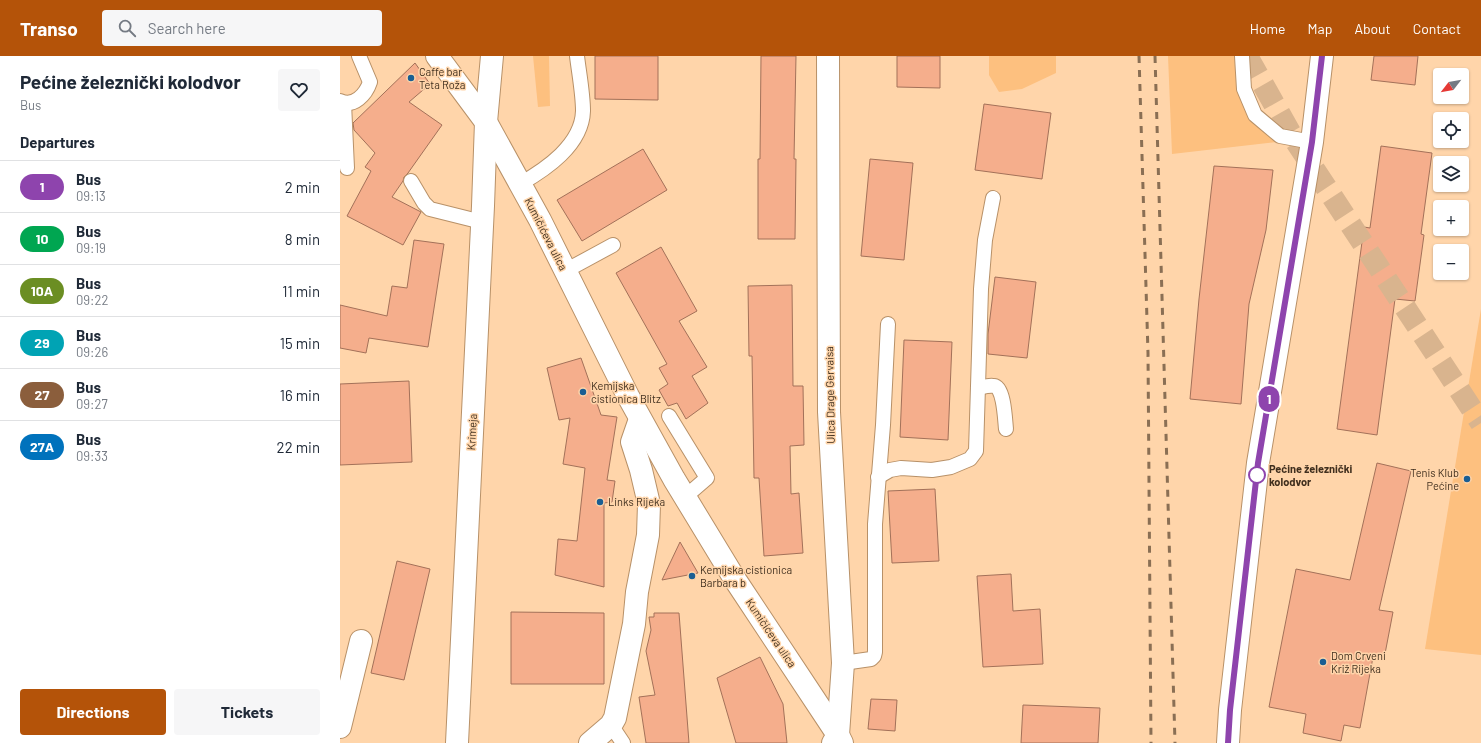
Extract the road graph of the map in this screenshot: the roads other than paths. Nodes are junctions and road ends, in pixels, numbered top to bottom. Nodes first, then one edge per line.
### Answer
1 (359, 56) edge
2 (437, 56) edge
3 (492, 56) edge
4 (577, 56) edge
5 (828, 56) edge
6 (1242, 56) edge
7 (1322, 56) edge
8 (342, 102) edge
9 (486, 122) junction
10 (1312, 142) junction
11 (347, 168) dead end
12 (411, 181) dead end
13 (520, 184) junction
14 (993, 198) dead end
15 (482, 222) junction
16 (613, 246) dead end
17 (565, 271) junction
18 (888, 324) dead end
19 (978, 388) junction
20 (669, 416) dead end
21 (640, 420) junction
22 (1006, 429) dead end
23 (878, 477) junction
24 (685, 497) junction
25 (361, 641) dead end
26 (843, 663) junction
27 (611, 725) junction
28 (340, 727) edge
29 (838, 740) edge
30 (457, 743) edge
31 (590, 743) edge
32 (623, 743) edge
33 (1228, 743) edge

1 - 8 lane
2 - 9 street, Kumičićeva ulica
3 - 9 street, Krimeja
4 - 13 lane
5 - 26 street, Ulica Drage Gervaisa
6 - 10 lane
7 - 10 street
8 - 11 lane
9 - 13 street, Kumičićeva ulica
9 - 15 street, Krimeja
10 - 33 street
12 - 15 lane
13 - 17 street, Kumičićeva ulica
14 - 19 lane
15 - 30 street, Krimeja
16 - 17 lane
17 - 21 street, Kumičićeva ulica
18 - 23 lane
19 - 22 lane
19 - 23 lane
20 - 24 lane
21 - 24 street, Kumičićeva ulica
21 - 27 street
23 - 26 lane
24 - 29 street, Kumičićeva ulica
25 - 28 street
26 - 29 street, Ulica Drage Gervaisa
27 - 31 street
27 - 32 lane

